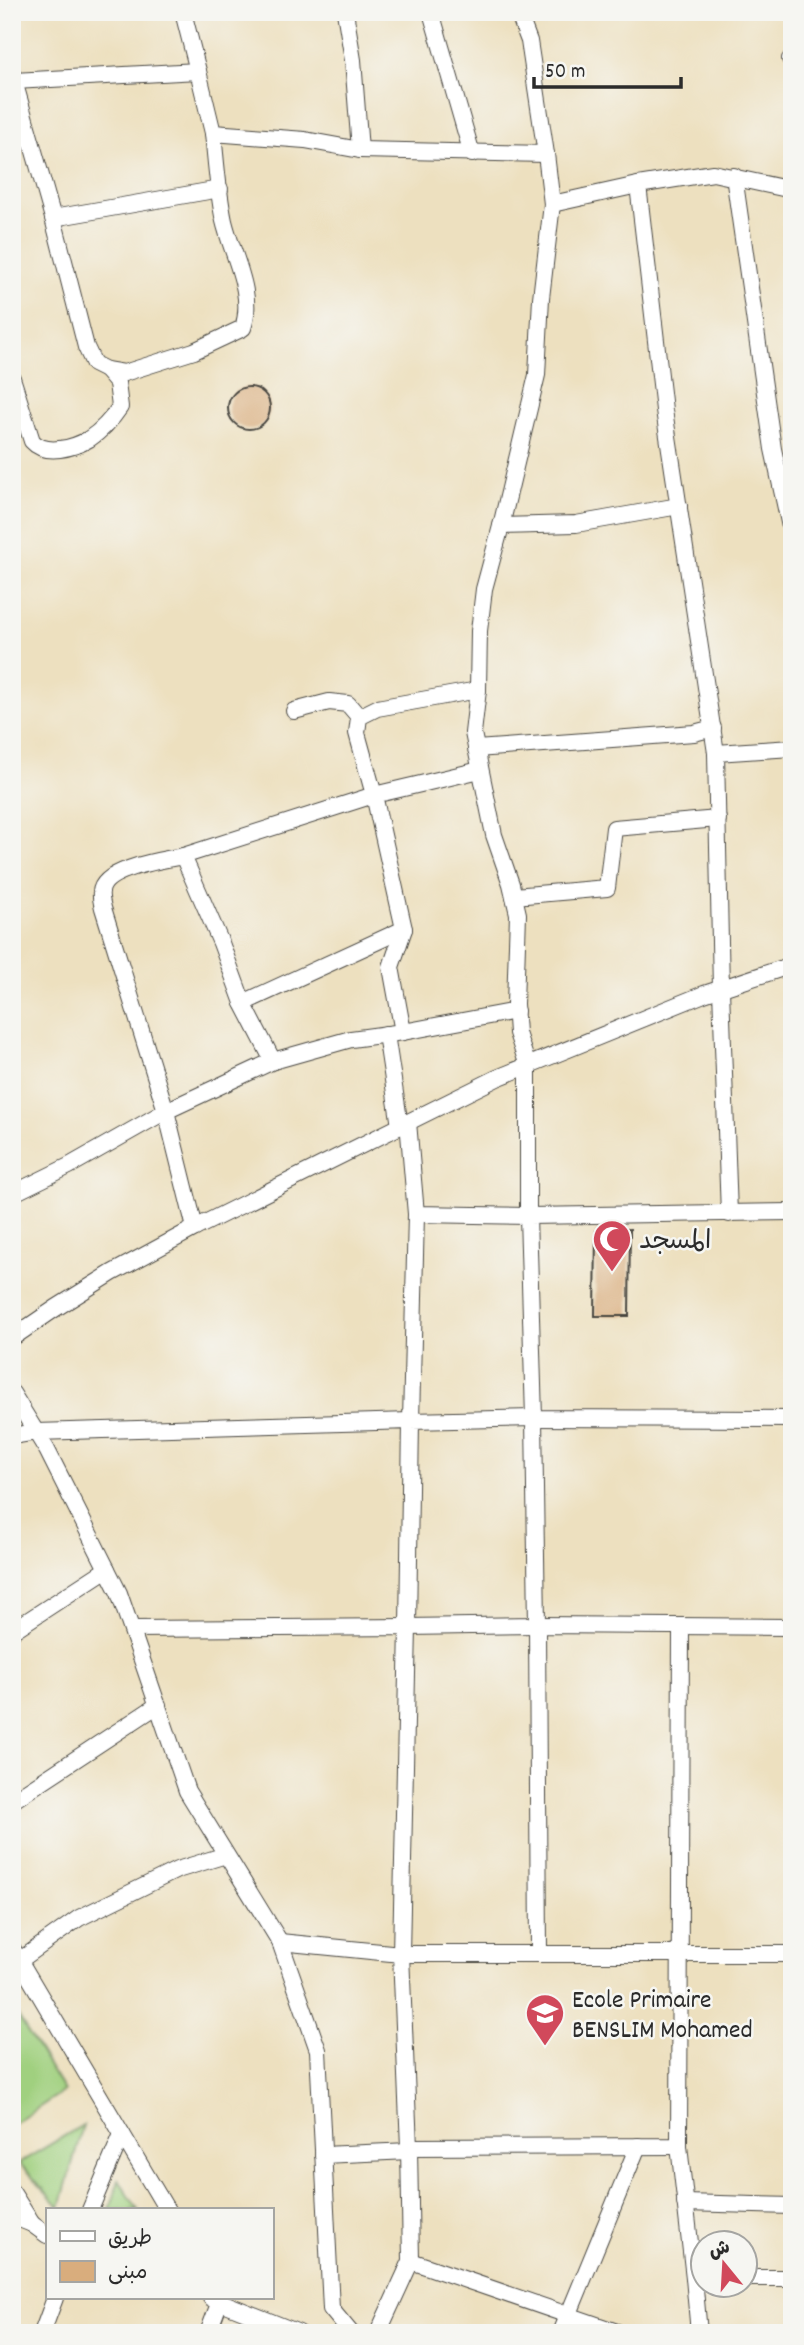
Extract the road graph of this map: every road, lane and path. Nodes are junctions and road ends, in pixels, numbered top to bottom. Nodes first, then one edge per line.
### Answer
1 (183, 12) edge
2 (345, 12) edge
3 (431, 12) edge
4 (518, 12) edge
5 (198, 71) junction
6 (13, 79) edge
7 (213, 133) junction
8 (360, 150) junction
9 (472, 154) junction
10 (545, 155) junction
11 (733, 176) junction
12 (638, 185) junction
13 (220, 189) junction
14 (792, 190) edge
15 (552, 204) junction
16 (53, 218) junction
17 (106, 370) junction
18 (12, 378) edge
19 (679, 506) junction
20 (500, 526) junction
21 (792, 536) edge
22 (478, 690) junction
23 (294, 711) dead end
24 (359, 717) junction
25 (713, 728) junction
26 (792, 748) edge
27 (476, 749) junction
28 (716, 752) junction
29 (480, 770) junction
30 (374, 795) junction
31 (718, 819) junction
32 (183, 856) junction
33 (514, 896) junction
34 (404, 929) junction
35 (792, 965) edge
36 (721, 989) junction
37 (243, 1003) junction
38 (516, 1011) junction
39 (403, 1032) junction
40 (386, 1034) junction
41 (274, 1061) junction
42 (528, 1066) junction
43 (166, 1111) junction
44 (404, 1124) junction
45 (12, 1194) edge
46 (792, 1212) edge
47 (416, 1214) junction
48 (729, 1214) junction
49 (528, 1216) junction
50 (195, 1228) junction
51 (12, 1338) edge
52 (12, 1393) edge
53 (534, 1418) junction
54 (792, 1419) edge
55 (411, 1421) junction
56 (36, 1432) junction
57 (12, 1436) edge
58 (107, 1569) junction
59 (537, 1625) junction
60 (681, 1626) junction
61 (408, 1627) junction
62 (792, 1628) edge
63 (132, 1629) junction
64 (12, 1631) edge
65 (158, 1705) junction
66 (12, 1801) edge
67 (226, 1855) junction
68 (280, 1942) junction
69 (401, 1954) junction
70 (539, 1954) junction
71 (681, 1954) junction
72 (792, 1954) edge
73 (15, 1958) edge
74 (122, 2134) junction
75 (638, 2146) junction
76 (679, 2146) junction
77 (409, 2149) junction
78 (323, 2155) junction
79 (12, 2192) edge
80 (685, 2203) junction
81 (792, 2206) edge
82 (91, 2208) edge
83 (166, 2208) edge
84 (12, 2216) edge
85 (32, 2224) junction
86 (690, 2230) edge
87 (46, 2234) edge
88 (411, 2261) junction
89 (758, 2278) edge
90 (792, 2278) edge
91 (54, 2300) edge
92 (217, 2300) edge
93 (219, 2300) edge
94 (698, 2300) edge
95 (568, 2317) junction
96 (42, 2333) edge
97 (208, 2333) edge
98 (299, 2333) edge
99 (351, 2333) edge
100 (378, 2333) edge
101 (561, 2333) edge
102 (620, 2333) edge
103 (699, 2333) edge

1 - 5 street
2 - 8 street
3 - 9 street
4 - 10 street
5 - 6 street
5 - 7 street
6 - 16 street
7 - 8 street
7 - 13 street
8 - 9 street
9 - 10 street
10 - 15 street
11 - 12 street
11 - 14 street
11 - 21 street
12 - 15 street
12 - 19 street
13 - 16 street
13 - 17 street
15 - 20 street
16 - 17 street
17 - 18 street
19 - 20 street
19 - 25 street
20 - 22 street
22 - 24 street
22 - 27 street
23 - 24 street
24 - 30 street
25 - 27 street
25 - 28 street
26 - 28 street
27 - 29 street
28 - 31 street
29 - 30 street
29 - 33 street
30 - 32 street
30 - 34 street
31 - 33 street
31 - 36 street
32 - 37 street
32 - 43 street
33 - 38 street
34 - 37 street
34 - 39 street
35 - 36 street
36 - 42 street
36 - 48 street
37 - 41 street
38 - 39 street
38 - 42 street
39 - 40 street
40 - 41 street
40 - 44 street
41 - 43 street
42 - 44 street
42 - 49 street
43 - 45 street
43 - 50 street
44 - 47 street
44 - 50 street
46 - 48 street
47 - 49 street
47 - 55 street
48 - 49 street
49 - 53 street
50 - 51 street
52 - 56 street
53 - 54 street
53 - 55 street
53 - 59 street
55 - 56 street
55 - 61 street
56 - 57 street
56 - 58 street
58 - 63 street
58 - 64 street
59 - 60 street
59 - 61 street
59 - 70 street
60 - 62 street
60 - 71 street
61 - 63 street
61 - 69 street
63 - 65 street
65 - 66 street
65 - 67 street
67 - 68 street
67 - 73 street
68 - 69 street
68 - 78 street
69 - 70 street
69 - 77 street
70 - 71 street
71 - 72 street
71 - 76 street
73 - 74 street
74 - 82 street
74 - 83 street
75 - 76 street
75 - 77 street
75 - 95 street
76 - 80 street
77 - 78 street
77 - 88 street
78 - 99 street
79 - 85 street
80 - 81 street
80 - 86 street
84 - 85 street
85 - 87 street
88 - 95 street
88 - 100 street
89 - 90 street
91 - 96 street
92 - 97 street
93 - 98 street
94 - 103 street
95 - 101 street
95 - 102 street

